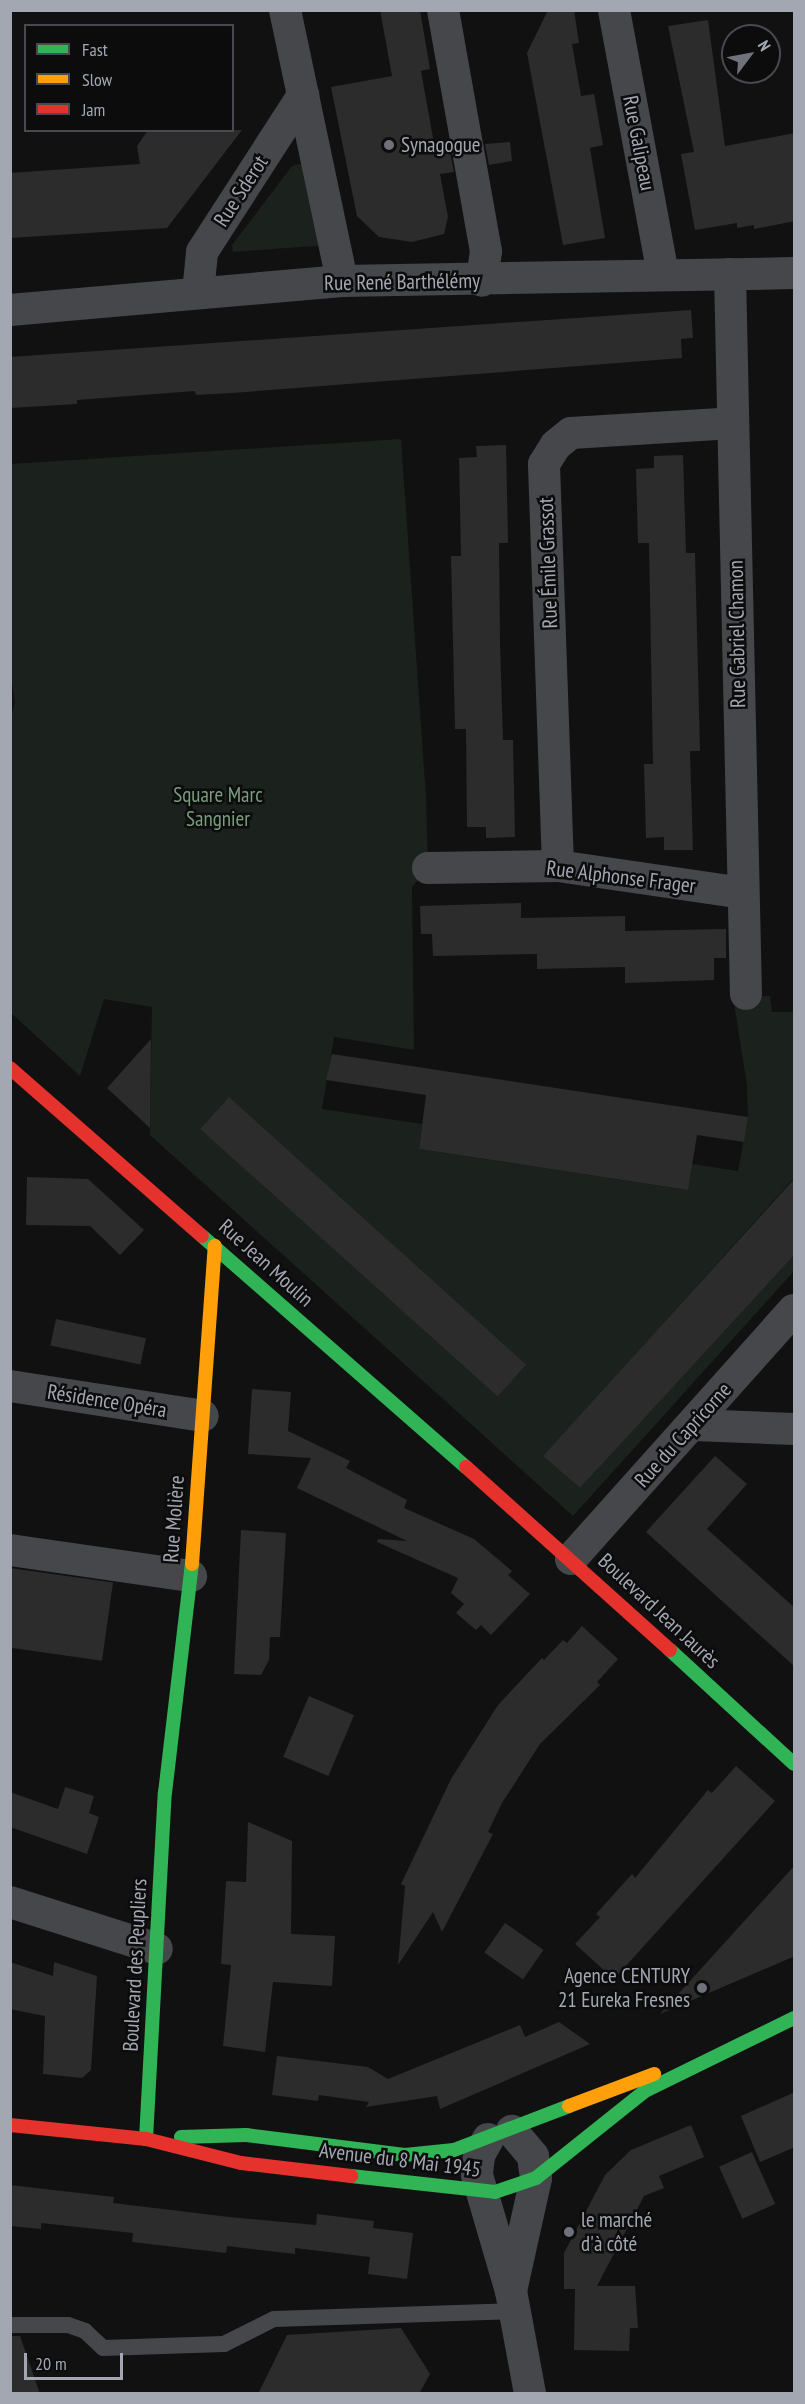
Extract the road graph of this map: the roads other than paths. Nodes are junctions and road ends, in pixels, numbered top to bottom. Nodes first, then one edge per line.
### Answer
1 (285, 10) edge
2 (443, 10) edge
3 (614, 10) edge
4 (303, 95) junction
5 (795, 273) edge
6 (730, 274) junction
7 (663, 275) junction
8 (482, 280) junction
9 (342, 282) junction
10 (198, 292) junction
11 (10, 310) edge
12 (733, 423) junction
13 (558, 866) junction
14 (428, 867) dead end
15 (743, 892) junction
16 (746, 994) dead end
17 (10, 1068) edge
18 (216, 1246) junction
19 (795, 1310) edge
20 (10, 1386) edge
21 (203, 1416) junction
22 (693, 1425) junction
23 (795, 1429) edge
24 (493, 1490) joint
25 (10, 1550) edge
26 (571, 1559) junction
27 (191, 1576) junction
28 (795, 1764) edge
29 (165, 1793) joint
30 (10, 1902) edge
31 (157, 1949) junction
32 (795, 2018) edge
33 (685, 2068) junction
34 (10, 2125) edge
35 (500, 2135) junction
36 (146, 2139) junction
37 (536, 2178) junction
38 (481, 2193) junction
39 (512, 2301) junction
40 (10, 2325) edge
41 (531, 2394) edge

1 - 4 street
2 - 8 street
3 - 7 street, Rue Galipeau
4 - 9 street
4 - 10 street, Rue Sderot
5 - 6 street, Rue René Barthélémy
6 - 7 street, Rue René Barthélémy
6 - 12 street, Rue Gabriel Chamon
7 - 8 street, Rue René Barthélémy
8 - 9 street, Rue René Barthélémy
9 - 10 street, Rue René Barthélémy
10 - 11 street, Rue René Barthélémy
12 - 13 street, Rue Émile Grassot
12 - 15 street, Rue Gabriel Chamon
13 - 14 street, Rue Alphonse Frager
13 - 15 street, Rue Alphonse Frager
15 - 16 street, Rue Gabriel Chamon
17 - 18 street, Rue Jean Moulin
18 - 21 street, Rue Molière
18 - 24 street, Rue Jean Moulin
19 - 22 street, Rue du Capricorne
20 - 21 street, Résidence Opéra
21 - 27 street, Rue Molière
22 - 23 street
22 - 26 street, Rue du Capricorne
24 - 26 street, Boulevard Jean Jaurès
25 - 27 street
26 - 28 street, Boulevard Jean Jaurès
27 - 29 street, Rue Molière
29 - 31 street, Boulevard des Peupliers
30 - 31 street
31 - 36 street, Boulevard des Peupliers
32 - 33 street, Avenue du 8 Mai 1945
33 - 35 street, Avenue du 8 Mai 1945
33 - 37 street, Avenue du 8 Mai 1945
34 - 36 street, Avenue du 8 Mai 1945
35 - 36 street, Avenue du 8 Mai 1945
35 - 37 street
35 - 38 street
36 - 38 street, Avenue du 8 Mai 1945
37 - 38 street, Avenue du 8 Mai 1945
37 - 39 street
38 - 39 street
39 - 40 lane
39 - 41 street

